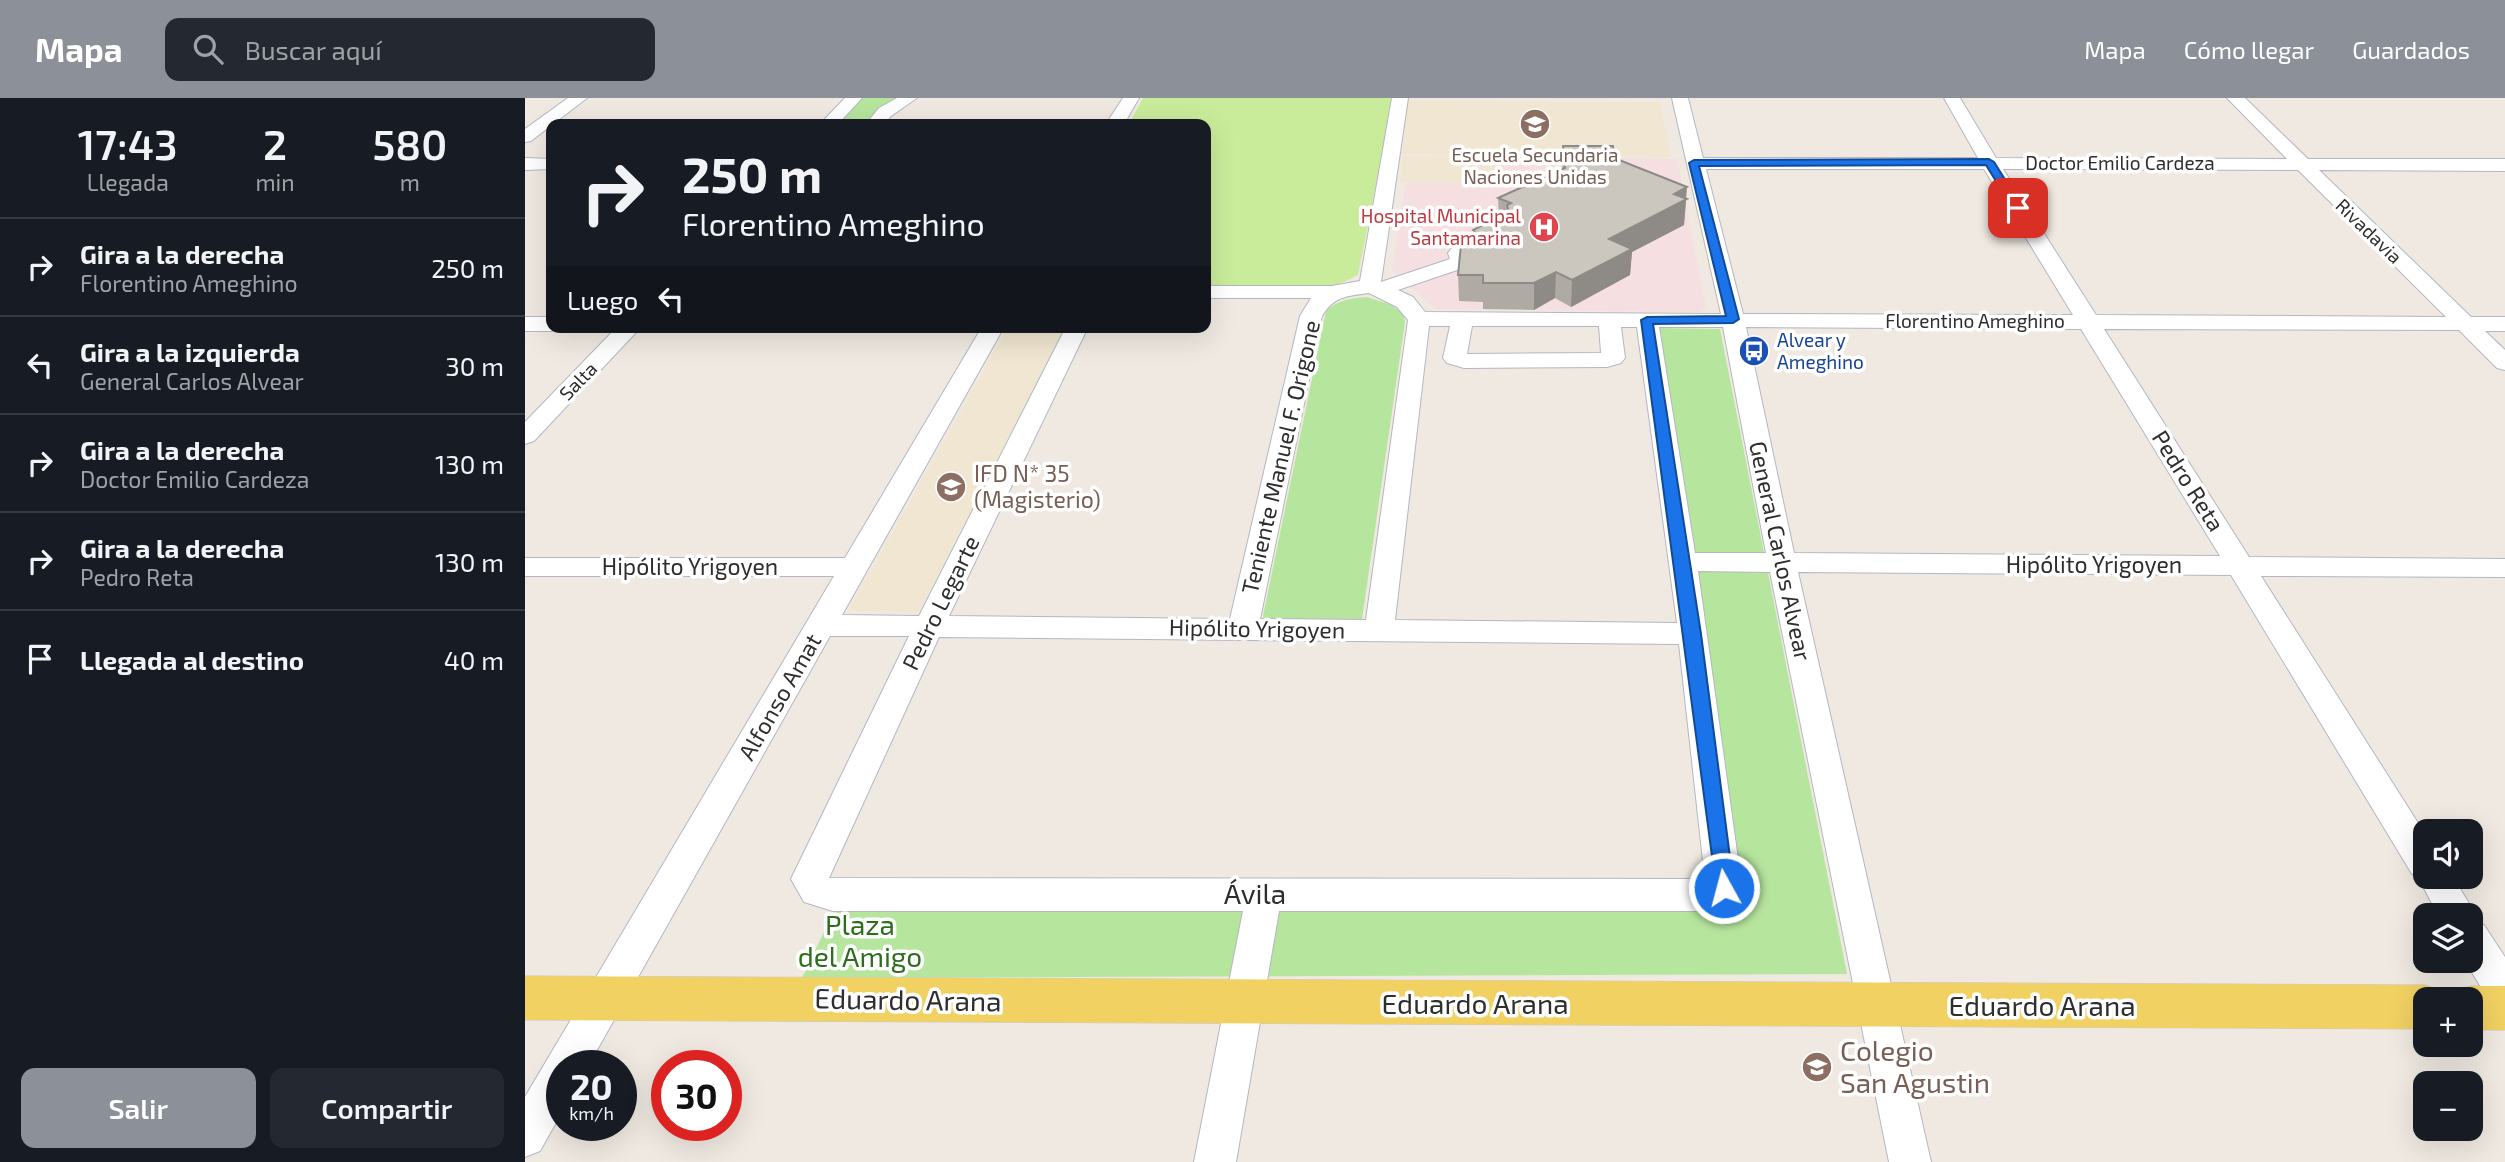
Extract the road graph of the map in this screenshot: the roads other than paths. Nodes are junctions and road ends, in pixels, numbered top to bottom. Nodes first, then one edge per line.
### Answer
1 (579, 98) edge
2 (854, 98) edge
3 (909, 98) edge
4 (1131, 98) edge
5 (1400, 98) edge
6 (1680, 98) edge
7 (1952, 98) edge
8 (2235, 98) edge
9 (549, 119) edge
10 (834, 119) edge
11 (879, 119) edge
12 (1118, 119) edge
13 (525, 120) edge
14 (546, 120) edge
15 (546, 121) edge
16 (525, 137) edge
17 (1989, 162) junction
18 (525, 163) edge
19 (1694, 163) junction
20 (546, 164) edge
21 (2299, 164) junction
22 (2505, 164) edge
23 (1496, 233) edge
24 (1375, 288) junction
25 (1211, 292) edge
26 (1332, 292) junction
27 (1419, 319) junction
28 (1733, 319) junction
29 (1647, 320) junction
30 (2089, 322) junction
31 (525, 324) edge
32 (546, 324) edge
33 (2465, 324) junction
34 (2505, 324) edge
35 (1460, 329) junction
36 (1610, 330) junction
37 (624, 333) edge
38 (990, 333) edge
39 (1074, 333) edge
40 (2505, 363) edge
41 (525, 436) edge
42 (1682, 562) junction
43 (1782, 563) junction
44 (2241, 566) junction
45 (525, 567) edge
46 (855, 567) junction
47 (2505, 568) edge
48 (822, 625) junction
49 (929, 626) junction
50 (1243, 629) junction
51 (1379, 631) junction
52 (1693, 634) junction
53 (2413, 844) edge
54 (809, 879) joint
55 (1265, 894) junction
56 (2483, 956) edge
57 (2505, 991) edge
58 (606, 996) junction
59 (525, 998) edge
60 (1246, 1003) junction
61 (1876, 1006) junction
62 (2413, 1007) edge
63 (2483, 1007) edge
64 (2505, 1008) edge
65 (575, 1050) edge
66 (546, 1100) edge
67 (525, 1136) edge
68 (1215, 1162) edge
69 (1910, 1162) edge

1 - 9 street
2 - 10 street
3 - 11 street
4 - 12 street
5 - 24 street
6 - 19 street, General Carlos Alvear
7 - 17 street, Pedro Reta
8 - 21 street, Rivadavia
13 - 14 street
15 - 16 street
17 - 19 street, Doctor Emilio Cardeza
17 - 21 street, Doctor Emilio Cardeza
17 - 30 street, Pedro Reta
18 - 20 street
19 - 28 street, General Carlos Alvear
21 - 22 street, Doctor Emilio Cardeza
21 - 33 street, Rivadavia
23 - 24 street
24 - 26 street
24 - 27 street
25 - 26 street
26 - 50 street, Teniente Manuel F. Origone
27 - 35 street, Florentino Ameghino
27 - 51 street
28 - 29 street, Florentino Ameghino
28 - 30 street, Florentino Ameghino
28 - 43 street, General Carlos Alvear
29 - 36 street, Florentino Ameghino
29 - 42 street
30 - 33 street, Florentino Ameghino
30 - 44 street, Pedro Reta
31 - 32 street
33 - 34 street, Florentino Ameghino
33 - 40 street, Rivadavia
35 - 36 street, Florentino Ameghino
35 - 36 street
37 - 41 street, Salta
38 - 46 street, Alfonso Amat
39 - 49 street, Pedro Legarte
42 - 43 street, Hipólito Yrigoyen
42 - 52 street
43 - 44 street, Hipólito Yrigoyen
43 - 61 street, General Carlos Alvear
44 - 47 street, Hipólito Yrigoyen
44 - 53 street, Pedro Reta
45 - 46 street, Hipólito Yrigoyen
46 - 48 street, Alfonso Amat
48 - 49 street, Hipólito Yrigoyen
48 - 58 street, Alfonso Amat
49 - 50 street, Hipólito Yrigoyen
49 - 54 street, Pedro Legarte
50 - 51 street, Hipólito Yrigoyen
51 - 52 street, Hipólito Yrigoyen
52 - 55 street, Ávila
54 - 55 street, Ávila
55 - 60 street
56 - 57 street
58 - 59 main road, Eduardo Arana
58 - 60 main road, Eduardo Arana
58 - 65 street, Alfonso Amat
60 - 61 main road, Eduardo Arana
60 - 68 street
61 - 62 main road, Eduardo Arana
61 - 69 street, General Carlos Alvear
63 - 64 main road
66 - 67 street

